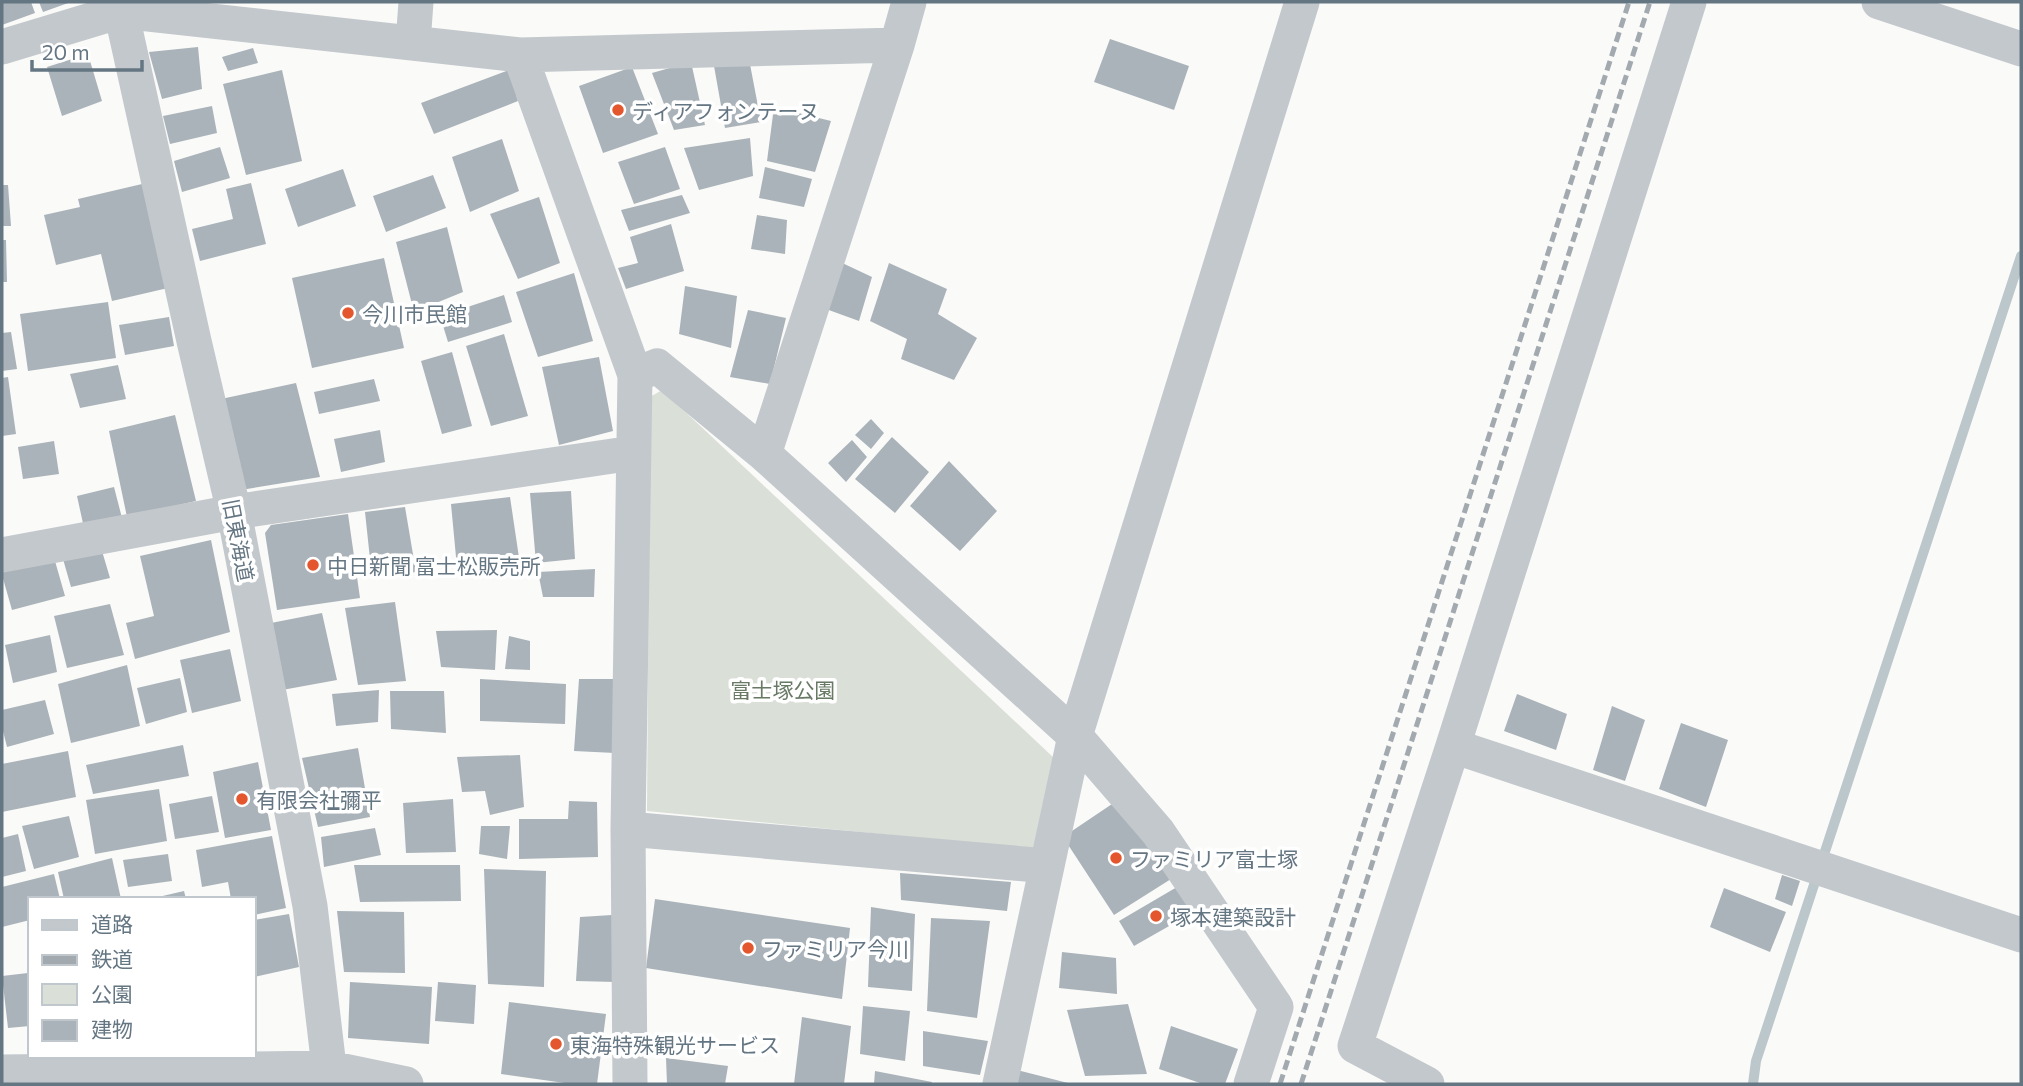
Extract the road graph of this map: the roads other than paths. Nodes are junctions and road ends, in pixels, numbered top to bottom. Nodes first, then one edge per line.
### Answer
1 (416, 2) edge
2 (909, 2) edge
3 (1302, 2) edge
4 (1689, 2) edge
5 (1879, 2) edge
6 (120, 6) edge
7 (413, 43) junction
8 (897, 45) junction
9 (2, 47) edge
10 (2021, 49) edge
11 (520, 55) junction
12 (635, 375) junction
13 (633, 453) junction
14 (764, 454) junction
15 (234, 512) junction
16 (2, 555) edge
17 (1075, 736) junction
18 (1453, 746) junction
19 (628, 828) junction
20 (1047, 866) junction
21 (2021, 935) edge
22 (2, 1072) edge
23 (330, 1076) edge
24 (406, 1084) edge
25 (630, 1084) edge
26 (1000, 1084) edge
27 (1251, 1084) edge
28 (1427, 1084) edge

1 - 7 street
2 - 8 street
3 - 17 street
4 - 18 street
5 - 10 street
6 - 7 street
6 - 9 street
6 - 15 street, 旧東海道
7 - 11 street
8 - 11 street
8 - 14 street
11 - 12 street
12 - 13 street
12 - 14 street
13 - 15 street
13 - 19 street
14 - 17 street
15 - 16 street
15 - 23 street, 旧東海道
17 - 20 street
17 - 27 street
18 - 21 street
18 - 28 street
19 - 20 street
19 - 25 street
20 - 26 street
22 - 23 street
23 - 24 street

